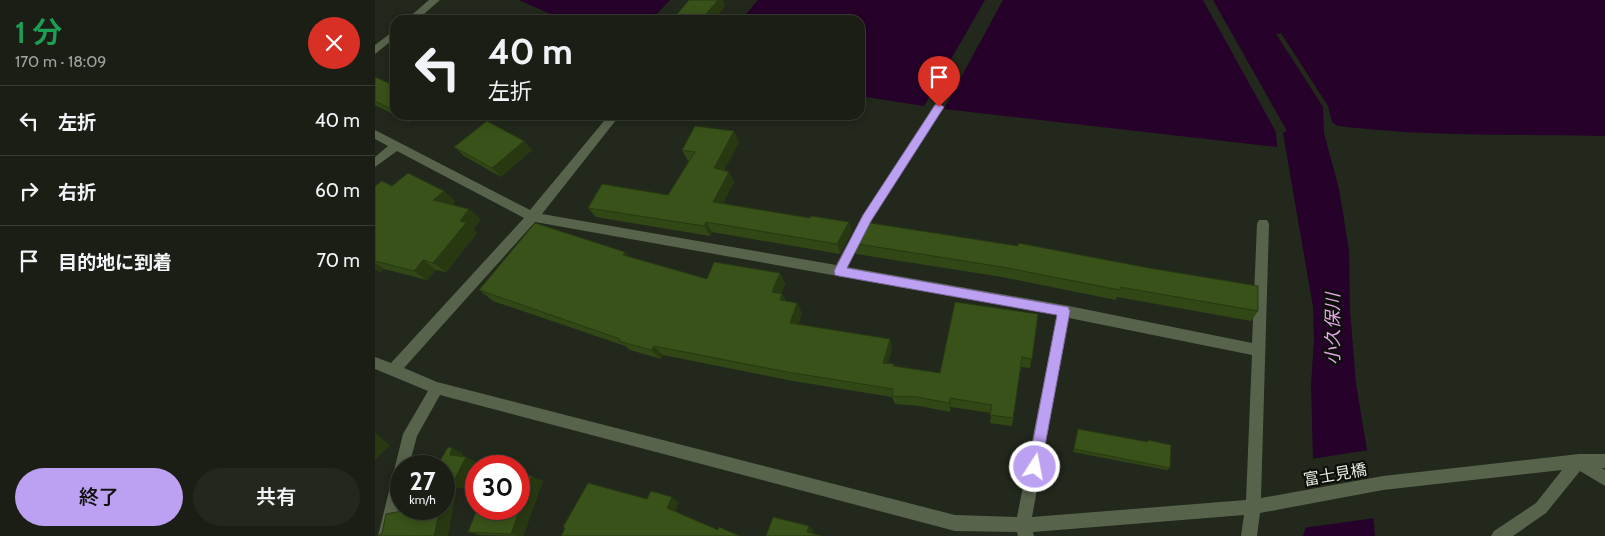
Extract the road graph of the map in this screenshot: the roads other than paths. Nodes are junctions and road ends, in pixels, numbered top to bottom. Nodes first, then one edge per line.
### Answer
1 (435, 0) edge
2 (417, 15) edge
3 (390, 38) edge
4 (375, 50) edge
5 (939, 107) dead end
6 (611, 120) edge
7 (375, 134) edge
8 (396, 146) junction
9 (375, 163) edge
10 (532, 217) junction
11 (1263, 224) dead end
12 (839, 271) junction
13 (1064, 311) junction
14 (1259, 350) junction
15 (375, 364) edge
16 (393, 370) junction
17 (437, 388) junction
18 (405, 455) edge
19 (1579, 461) junction
20 (1605, 461) edge
21 (1605, 479) edge
22 (1253, 507) junction
23 (390, 519) edge
24 (953, 530) edge
25 (1025, 531) edge
26 (386, 536) edge
27 (1249, 536) edge
28 (1499, 536) edge

1 - 2 street
3 - 4 street
5 - 12 street
6 - 10 street
7 - 8 street
8 - 9 street
8 - 10 street
10 - 12 street
10 - 16 street
11 - 14 street
12 - 13 street
13 - 14 street
13 - 25 street
14 - 22 street
15 - 16 street, 富士見橋
16 - 17 street, 富士見橋
17 - 18 street
17 - 24 street, 富士見橋
19 - 20 street, 富士見橋
19 - 21 street
19 - 22 street, 富士見橋
19 - 28 street
22 - 25 street, 富士見橋
22 - 27 street
23 - 26 street
24 - 25 street, 富士見橋

